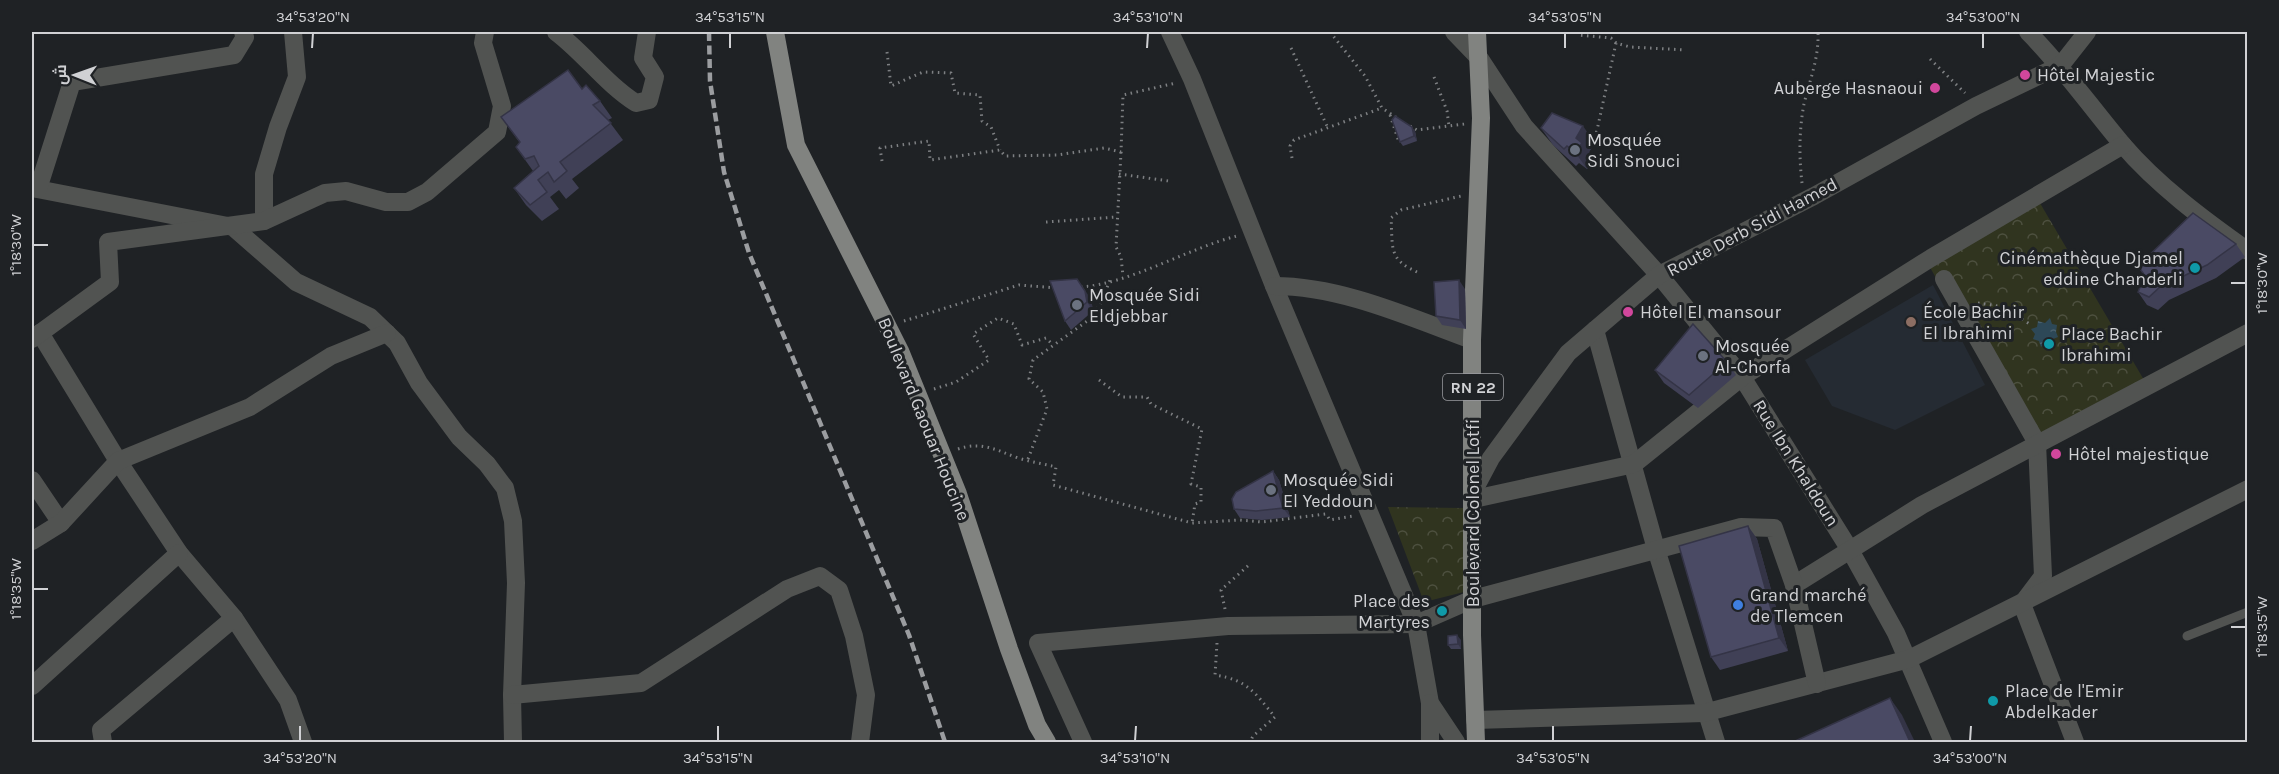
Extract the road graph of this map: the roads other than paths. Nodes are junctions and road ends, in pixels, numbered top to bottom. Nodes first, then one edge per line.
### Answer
1 (243, 32) edge
2 (293, 32) edge
3 (485, 32) edge
4 (556, 32) edge
5 (647, 32) edge
6 (775, 32) edge
7 (1170, 32) edge
8 (1454, 32) edge
9 (1477, 32) edge
10 (2028, 32) edge
11 (2087, 32) edge
12 (1480, 59) junction
13 (2061, 65) junction
14 (2123, 145) junction
15 (35, 189) edge
16 (264, 221) junction
17 (233, 227) junction
18 (2247, 251) edge
19 (1659, 275) junction
20 (1944, 279) dead end
21 (1274, 286) junction
22 (1595, 330) junction
23 (387, 333) junction
24 (2247, 333) edge
25 (36, 336) edge
26 (1472, 340) junction
27 (1742, 377) junction
28 (2037, 443) junction
29 (118, 461) junction
30 (1634, 464) junction
31 (32, 480) edge
32 (2247, 489) edge
33 (1474, 494) junction
34 (61, 523) junction
35 (32, 541) edge
36 (1656, 549) junction
37 (1850, 550) junction
38 (179, 553) junction
39 (1794, 585) junction
40 (1473, 599) junction
41 (2022, 604) junction
42 (2247, 612) edge
43 (234, 618) junction
44 (1416, 624) junction
45 (2187, 636) dead end
46 (1910, 659) junction
47 (1817, 684) junction
48 (32, 686) edge
49 (512, 695) junction
50 (1430, 704) junction
51 (1704, 713) junction
52 (1475, 720) junction
53 (103, 742) edge
54 (303, 742) edge
55 (513, 742) edge
56 (860, 742) edge
57 (1047, 742) edge
58 (1083, 742) edge
59 (1430, 742) edge
60 (1456, 742) edge
61 (1476, 742) edge
62 (1716, 742) edge
63 (1943, 742) edge
64 (2075, 742) edge

1 - 15 street
2 - 16 street
3 - 16 street
4 - 5 street
6 - 57 main road, Boulevard Gaouar Houcine
7 - 21 street
8 - 12 street, Rue Ibn Khaldoun
9 - 12 main road, Boulevard Colonel Lotfi / RN 22
10 - 13 street
11 - 13 street, Route Derb Sidi Hamed
12 - 19 street, Rue Ibn Khaldoun
12 - 26 main road, Boulevard Colonel Lotfi / RN 22
13 - 14 street
13 - 19 street, Route Derb Sidi Hamed
14 - 18 street
14 - 27 street
15 - 17 street
16 - 17 street
17 - 23 street
17 - 25 street
19 - 22 street, Route Derb Sidi Hamed
19 - 27 street, Rue Ibn Khaldoun
20 - 28 street
21 - 26 street
21 - 44 street
22 - 30 street
22 - 33 street, Route Derb Sidi Hamed
23 - 29 street
23 - 49 street
24 - 28 street
25 - 29 street
26 - 33 main road, Boulevard Colonel Lotfi / RN 22
27 - 30 street
27 - 37 street, Rue Ibn Khaldoun
28 - 37 street
28 - 41 street
29 - 34 street
29 - 38 street
30 - 33 street
30 - 36 street
31 - 34 street
32 - 41 street
33 - 40 main road, Boulevard Colonel Lotfi / RN 22
34 - 35 street
36 - 39 street
36 - 40 street
36 - 51 street
37 - 39 street
37 - 46 street, Rue Ibn Khaldoun
38 - 43 street
38 - 48 street
39 - 47 street
40 - 44 street
40 - 52 main road, Boulevard Colonel Lotfi / RN 22
41 - 46 street
41 - 64 street
42 - 45 lane
43 - 53 street
43 - 54 street
44 - 50 street
44 - 58 street
46 - 47 street
46 - 63 street, Rue Ibn Khaldoun
47 - 51 street
49 - 55 street
49 - 56 street
50 - 59 street
50 - 60 street
51 - 52 street
51 - 62 street
52 - 61 main road, Boulevard Colonel Lotfi / RN 22

